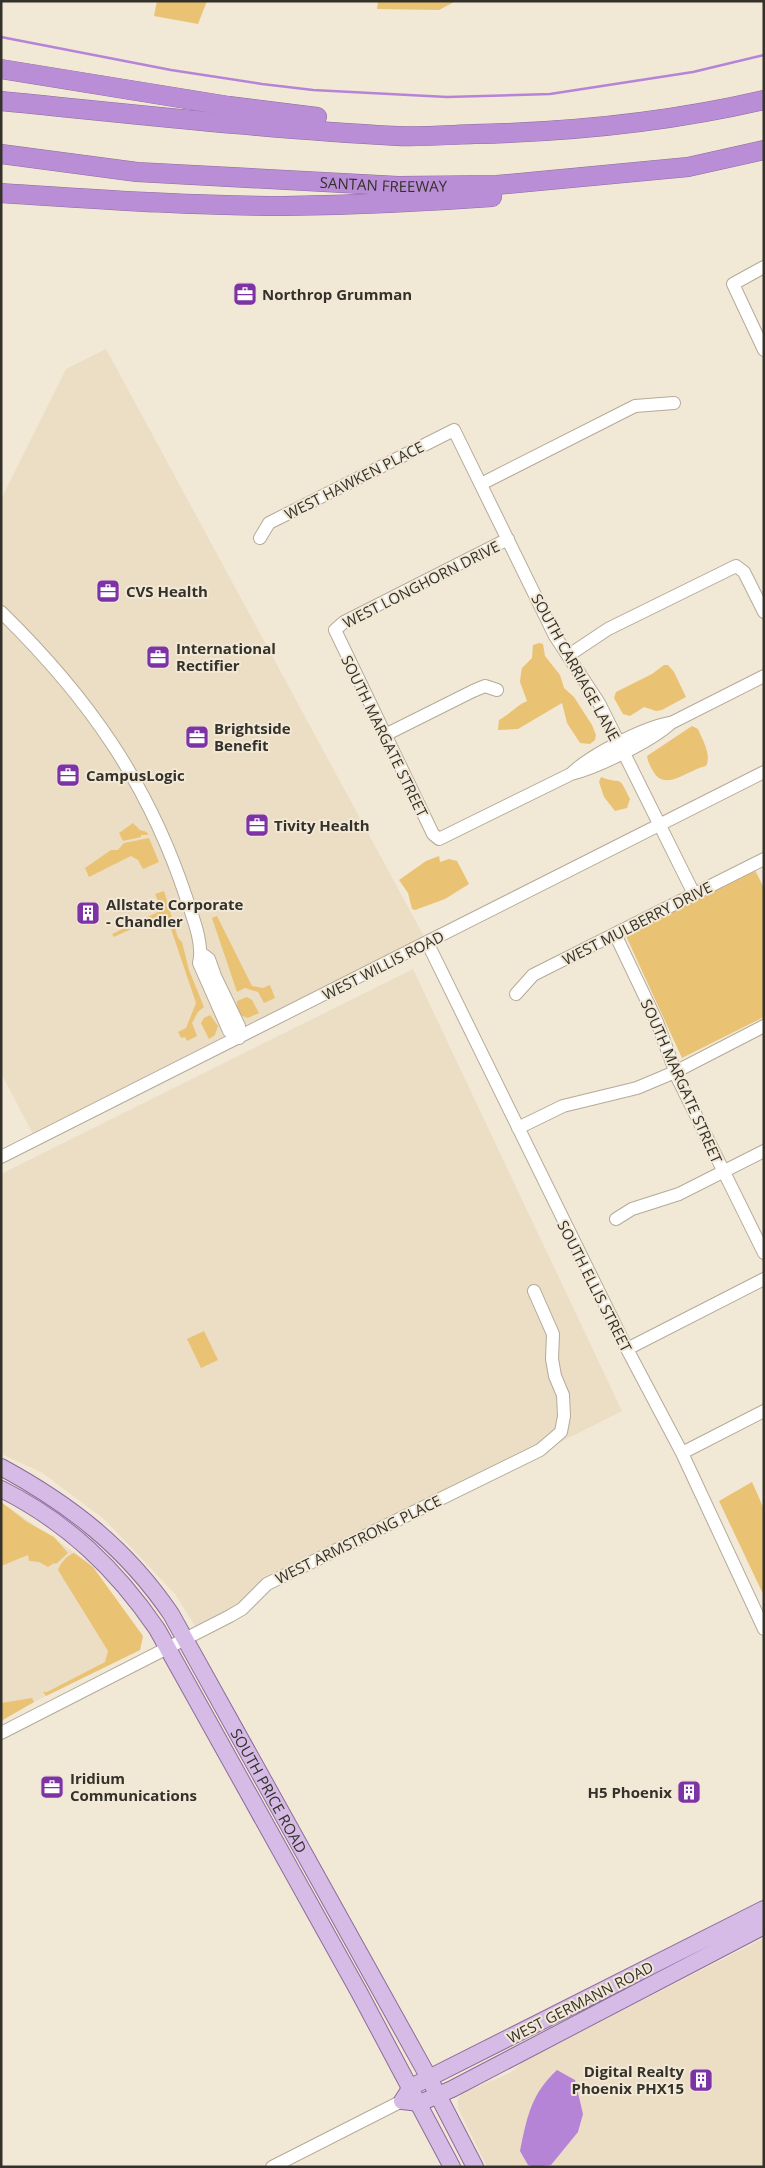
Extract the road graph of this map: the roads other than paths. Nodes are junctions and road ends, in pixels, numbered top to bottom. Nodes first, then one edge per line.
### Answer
1 (1, 70) edge
2 (764, 100) edge
3 (1, 102) edge
4 (513, 133) junction
5 (764, 150) edge
6 (5, 153) edge
7 (688, 167) junction
8 (1, 192) edge
9 (764, 267) edge
10 (764, 350) edge
11 (674, 403) dead end
12 (454, 430) joint
13 (481, 484) junction
14 (260, 538) dead end
15 (508, 539) junction
16 (1, 612) edge
17 (764, 612) edge
18 (335, 630) joint
19 (569, 655) junction
20 (764, 676) edge
21 (497, 690) dead end
22 (385, 735) junction
23 (621, 748) junction
24 (764, 772) edge
25 (658, 824) junction
26 (762, 863) edge
27 (694, 894) junction
28 (615, 934) junction
29 (427, 942) junction
30 (516, 994) dead end
31 (764, 1026) edge
32 (238, 1038) junction
33 (675, 1072) junction
34 (518, 1128) junction
35 (764, 1150) edge
36 (1, 1157) edge
37 (723, 1172) junction
38 (616, 1219) dead end
39 (764, 1253) edge
40 (764, 1279) edge
41 (534, 1291) dead end
42 (627, 1349) junction
43 (764, 1411) edge
44 (682, 1453) junction
45 (1, 1467) edge
46 (1, 1478) edge
47 (1, 1489) edge
48 (63, 1504) junction
49 (764, 1629) edge
50 (185, 1640) junction
51 (168, 1648) junction
52 (1, 1733) edge
53 (764, 1909) edge
54 (764, 1926) edge
55 (429, 2078) junction
56 (411, 2087) junction
57 (438, 2095) junction
58 (402, 2102) junction
59 (420, 2103) junction
60 (272, 2167) edge
61 (452, 2167) edge
62 (475, 2167) edge

1 - 4 highway
2 - 4 highway
3 - 4 highway
5 - 7 highway, SANTAN FREEWAY
6 - 7 highway, SANTAN FREEWAY
7 - 8 highway
9 - 10 street
11 - 13 street
12 - 13 street, SOUTH CARRIAGE LANE
12 - 14 street, WEST HAWKEN PLACE
13 - 15 street, SOUTH CARRIAGE LANE
15 - 18 street, WEST LONGHORN DRIVE
15 - 19 street, SOUTH CARRIAGE LANE
16 - 32 street
17 - 19 street
18 - 22 street, SOUTH MARGATE STREET
19 - 23 street, SOUTH CARRIAGE LANE
20 - 23 street
21 - 22 street
22 - 23 street, SOUTH MARGATE STREET
23 - 25 street, SOUTH CARRIAGE LANE
24 - 25 street, WEST WILLIS ROAD
25 - 27 street, SOUTH CARRIAGE LANE
25 - 29 street, WEST WILLIS ROAD
26 - 27 street, WEST MULBERRY DRIVE
27 - 28 street, WEST MULBERRY DRIVE
28 - 30 street, WEST MULBERRY DRIVE
28 - 33 street, SOUTH MARGATE STREET
29 - 32 street, WEST WILLIS ROAD
29 - 34 street, SOUTH ELLIS STREET
31 - 33 street
32 - 36 street, WEST WILLIS ROAD
33 - 34 street
33 - 37 street, SOUTH MARGATE STREET
34 - 42 street, SOUTH ELLIS STREET
35 - 37 street
37 - 38 street
37 - 39 street, SOUTH MARGATE STREET
40 - 42 street
41 - 50 street, WEST ARMSTRONG PLACE
42 - 44 street, SOUTH ELLIS STREET
43 - 44 street
44 - 49 street, SOUTH ELLIS STREET
45 - 48 main road, SOUTH PRICE ROAD
46 - 48 main road
47 - 51 main road, SOUTH PRICE ROAD
48 - 50 main road, SOUTH PRICE ROAD
50 - 51 street, WEST ARMSTRONG PLACE
50 - 55 main road, SOUTH PRICE ROAD
51 - 52 street, WEST ARMSTRONG PLACE
51 - 56 main road, SOUTH PRICE ROAD
53 - 55 main road, WEST GERMANN ROAD
54 - 57 main road, WEST GERMANN ROAD
55 - 56 main road, WEST GERMANN ROAD
55 - 57 main road, SOUTH PRICE ROAD
56 - 58 main road
56 - 59 main road, SOUTH PRICE ROAD
57 - 59 main road, WEST GERMANN ROAD
57 - 62 main road, SOUTH PRICE ROAD
58 - 59 main road, WEST GERMANN ROAD
58 - 60 street, WEST GERMANN ROAD
59 - 61 main road, SOUTH PRICE ROAD

